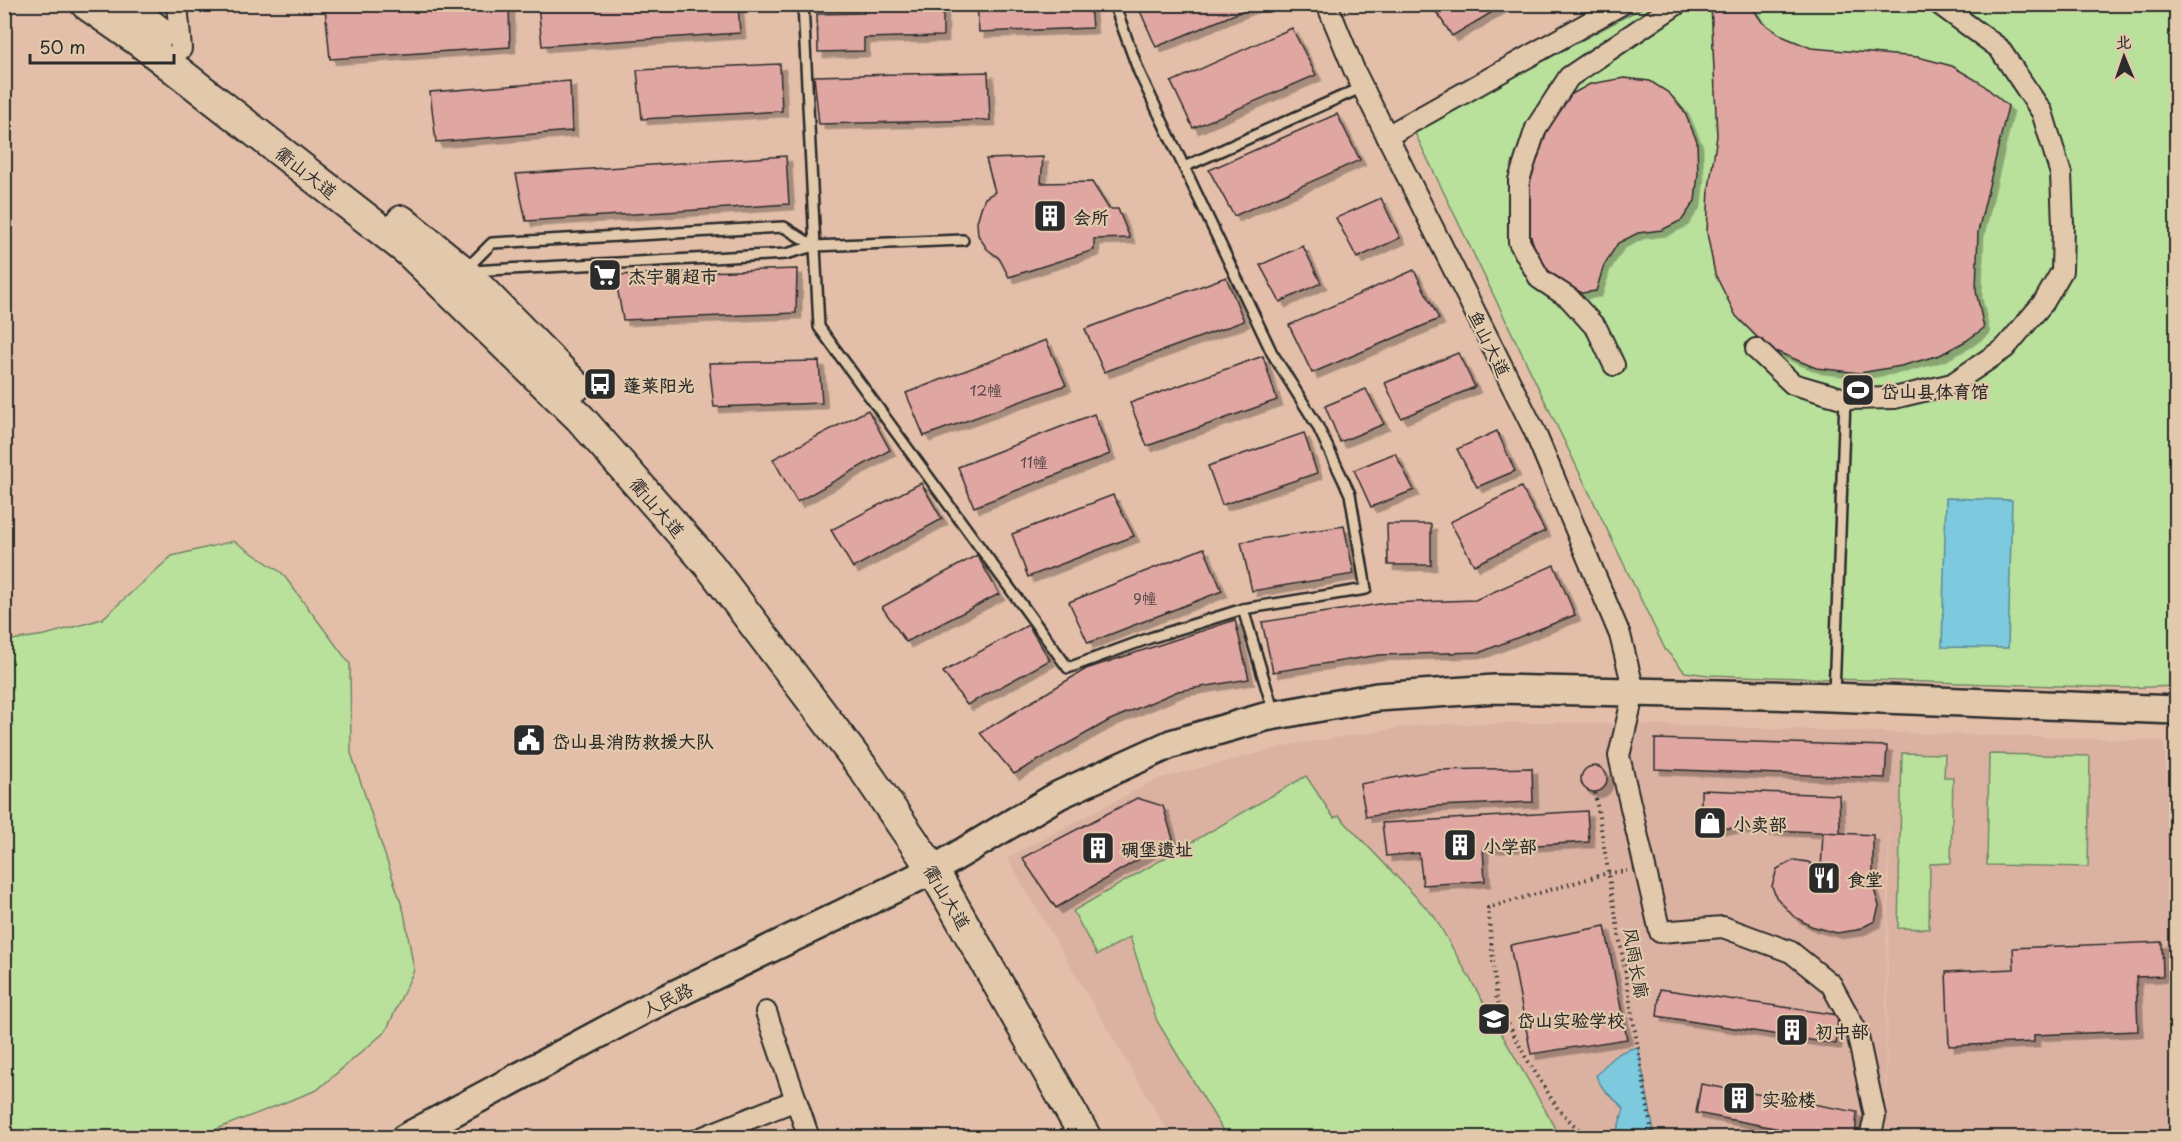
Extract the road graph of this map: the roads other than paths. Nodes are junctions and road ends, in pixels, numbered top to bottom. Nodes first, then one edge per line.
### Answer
1 (86, 4) edge
2 (177, 4) edge
3 (803, 4) edge
4 (1114, 4) edge
5 (1327, 4) edge
6 (1622, 4) edge
7 (1677, 4) edge
8 (1939, 4) edge
9 (134, 6) edge
10 (181, 49) junction
11 (1363, 87) junction
12 (1387, 136) junction
13 (1184, 167) junction
14 (963, 240) dead end
15 (814, 246) junction
16 (463, 271) junction
17 (1756, 349) dead end
18 (1614, 365) dead end
19 (1845, 399) junction
20 (1243, 609) junction
21 (1634, 691) junction
22 (1834, 697) junction
23 (2176, 710) edge
24 (1275, 716) junction
25 (941, 865) junction
26 (766, 1012) dead end
27 (796, 1100) junction
28 (405, 1137) edge
29 (701, 1137) edge
30 (809, 1137) edge
31 (1086, 1137) edge
32 (1109, 1137) edge
33 (1870, 1137) edge

1 - 25 main road, 衢山大道
2 - 10 street
3 - 15 lane
4 - 13 lane
5 - 11 street, 鱼山大道
6 - 12 street
7 - 18 street
8 - 19 street
9 - 10 main road, 衢山大道
10 - 16 main road, 衢山大道
11 - 12 street, 鱼山大道
11 - 13 lane
12 - 21 street, 鱼山大道
13 - 20 lane
14 - 15 lane
15 - 16 lane
15 - 16 lane
15 - 20 lane
16 - 25 main road, 衢山大道
17 - 19 street
19 - 22 lane
20 - 24 lane
21 - 22 street, 人民路
21 - 24 street, 人民路
21 - 33 street
22 - 23 street, 人民路
24 - 25 street, 人民路
25 - 28 street, 人民路
25 - 31 main road, 衢山大道
25 - 32 main road, 衢山大道
26 - 27 street
27 - 29 street
27 - 30 street

